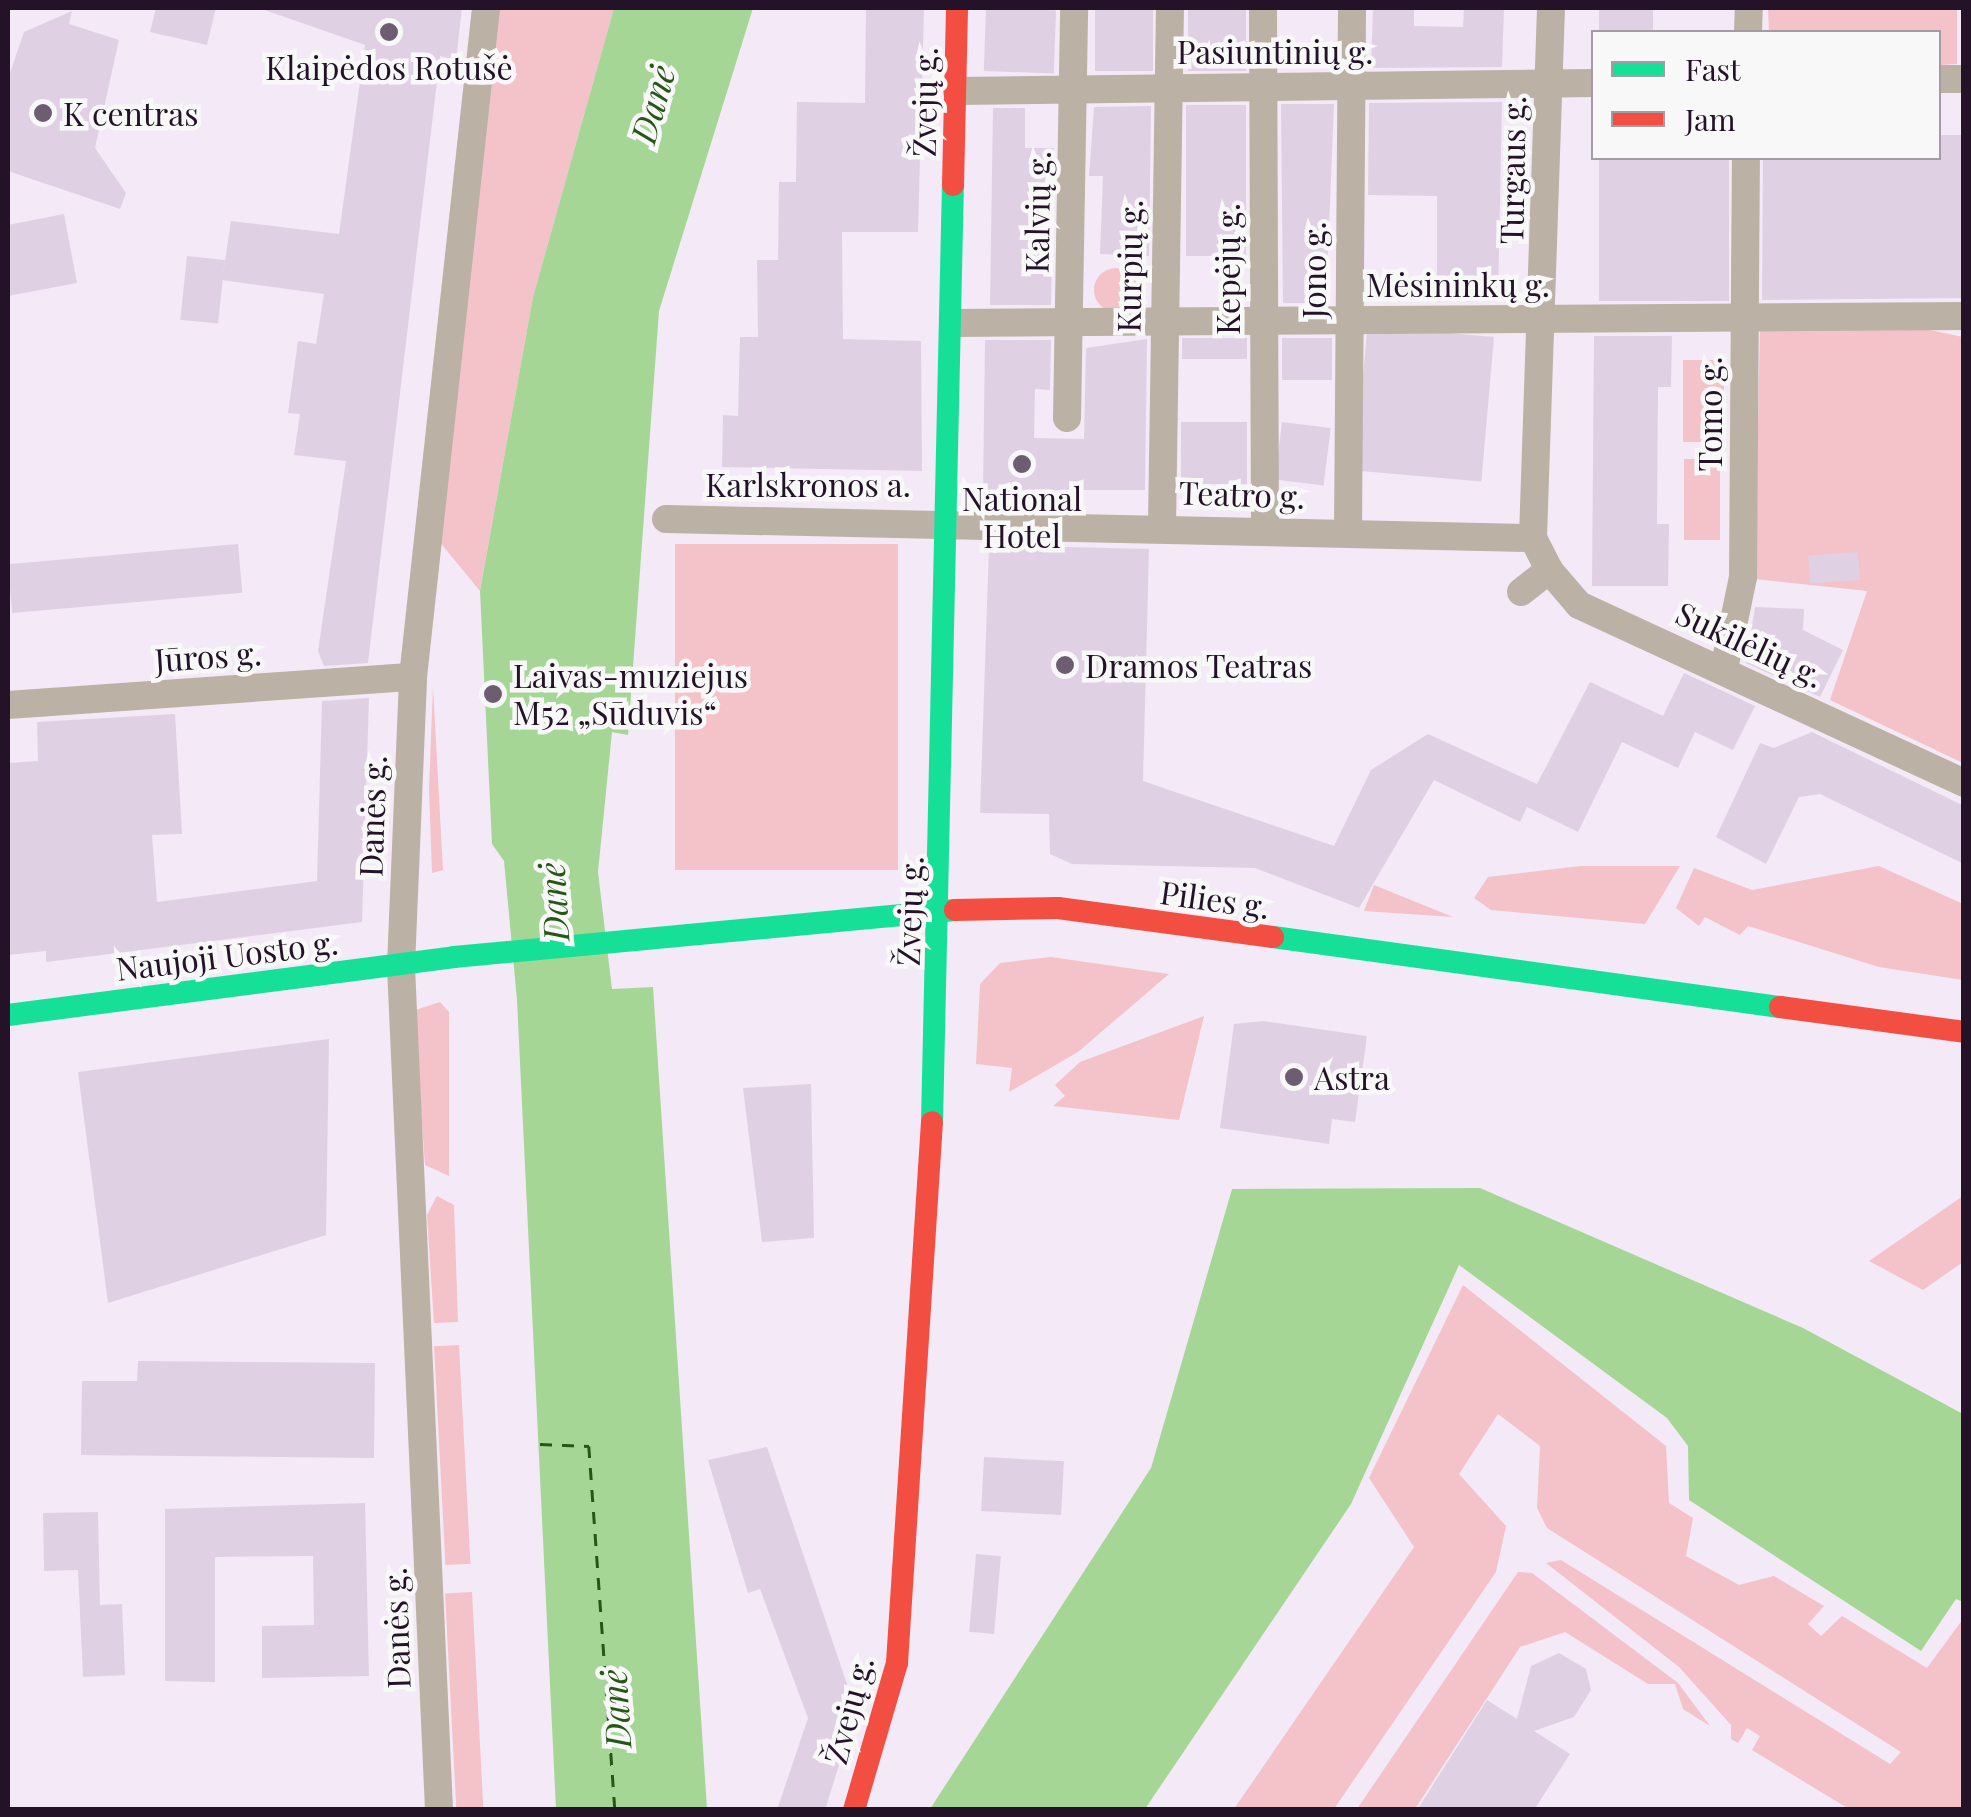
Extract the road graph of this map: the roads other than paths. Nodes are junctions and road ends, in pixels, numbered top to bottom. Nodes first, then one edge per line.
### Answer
1 (486, 8) edge
2 (957, 8) edge
3 (1074, 8) edge
4 (1170, 8) edge
5 (1263, 8) edge
6 (1352, 8) edge
7 (1551, 8) edge
8 (1591, 83) edge
9 (1549, 84) junction
10 (1074, 86) junction
11 (1169, 86) junction
12 (1348, 86) junction
13 (1262, 88) junction
14 (957, 92) junction
15 (1746, 160) edge
16 (1745, 313) junction
17 (1964, 316) edge
18 (1348, 318) junction
19 (1544, 319) junction
20 (1162, 320) junction
21 (1262, 320) junction
22 (1071, 321) junction
23 (953, 323) junction
24 (1067, 418) dead end
25 (666, 519) dead end
26 (949, 519) junction
27 (1162, 526) junction
28 (1265, 530) junction
29 (1348, 532) junction
30 (1533, 538) junction
31 (1549, 570) junction
32 (1521, 592) dead end
33 (1724, 670) junction
34 (413, 677) junction
35 (8, 705) edge
36 (1964, 783) edge
37 (942, 910) junction
38 (454, 958) joint
39 (401, 966) junction
40 (8, 1015) edge
41 (1964, 1032) edge
42 (439, 1810) edge
43 (854, 1810) edge

1 - 34 street, Danės g.
2 - 14 main road, Žvejų g.
3 - 10 street, Kalvių g.
4 - 11 street, Kurpių g.
5 - 13 street, Kepėjų g.
6 - 12 street, Jono g.
7 - 9 street, Turgaus g.
8 - 9 street, Pasiuntinių g.
9 - 12 street, Pasiuntinių g.
9 - 19 street, Turgaus g.
10 - 11 street, Pasiuntinių g.
10 - 14 street, Pasiuntinių g.
10 - 22 street, Kalvių g.
11 - 13 street, Pasiuntinių g.
11 - 20 street, Kurpių g.
12 - 13 street, Pasiuntinių g.
12 - 18 street, Jono g.
13 - 21 street, Kepėjų g.
14 - 23 main road, Žvejų g.
15 - 16 street, Tomo g.
16 - 17 street, Mėsininkų g.
16 - 19 street, Mėsininkų g.
16 - 33 street, Tomo g.
18 - 19 street, Mėsininkų g.
18 - 21 street, Mėsininkų g.
18 - 29 street, Jono g.
19 - 30 street, Turgaus g.
20 - 21 street, Mėsininkų g.
20 - 22 street, Mėsininkų g.
20 - 27 street, Kurpių g.
21 - 28 street, Kepėjų g.
22 - 23 street, Mėsininkų g.
22 - 24 street, Kalvių g.
23 - 26 main road, Žvejų g.
25 - 26 street, Karlskronos a.
26 - 27 street, Teatro g.
26 - 37 main road, Žvejų g.
27 - 28 street, Teatro g.
28 - 29 street, Teatro g.
29 - 30 street, Teatro g.
30 - 31 street, Turgaus g.
31 - 32 street
31 - 33 street, Sukilėlių g.
33 - 36 street, Sukilėlių g.
34 - 35 street, Jūros g.
34 - 39 street, Danės g.
37 - 38 main road, Pilies g.
37 - 41 main road, Pilies g.
37 - 43 main road, Žvejų g.
38 - 39 main road, Naujoji Uosto g.
39 - 40 main road, Naujoji Uosto g.
39 - 42 street, Danės g.

